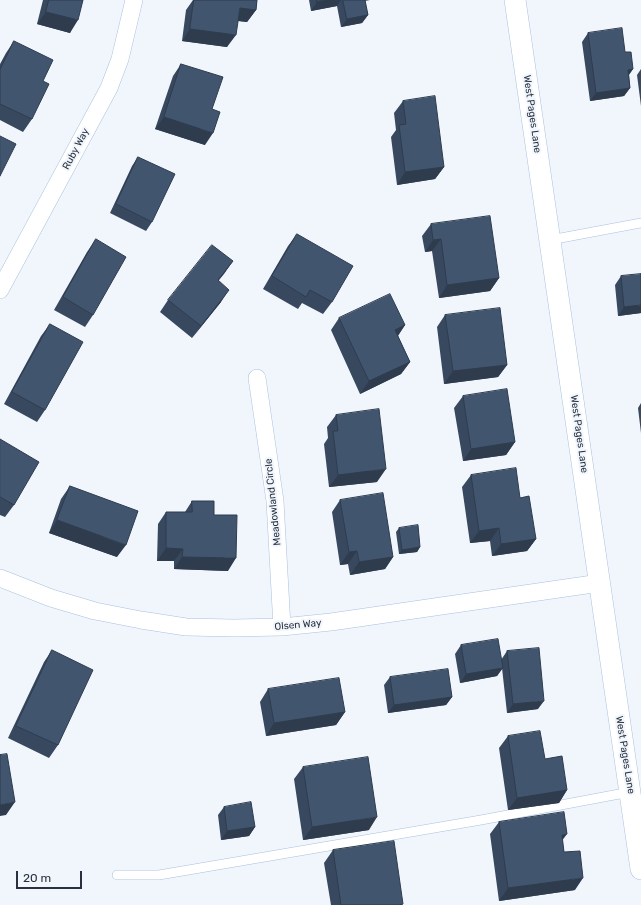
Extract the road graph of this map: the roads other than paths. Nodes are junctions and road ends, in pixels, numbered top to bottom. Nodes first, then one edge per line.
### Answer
1 (134, 0) edge
2 (515, 0) edge
3 (641, 223) edge
4 (550, 240) junction
5 (0, 290) edge
6 (258, 378) dead end
7 (0, 578) edge
8 (600, 583) junction
9 (282, 627) junction
10 (630, 792) junction
11 (639, 838) edge
12 (641, 869) edge
13 (117, 875) dead end

1 - 5 street, Ruby Way
2 - 4 street, West Pages Lane
3 - 4 lane
4 - 8 street, West Pages Lane
6 - 9 street, Meadowland Circle
7 - 9 street, Olsen Way
8 - 9 street, Olsen Way
8 - 10 street, West Pages Lane
10 - 11 street, West Pages Lane
10 - 13 lane
11 - 12 street, West Pages Lane

